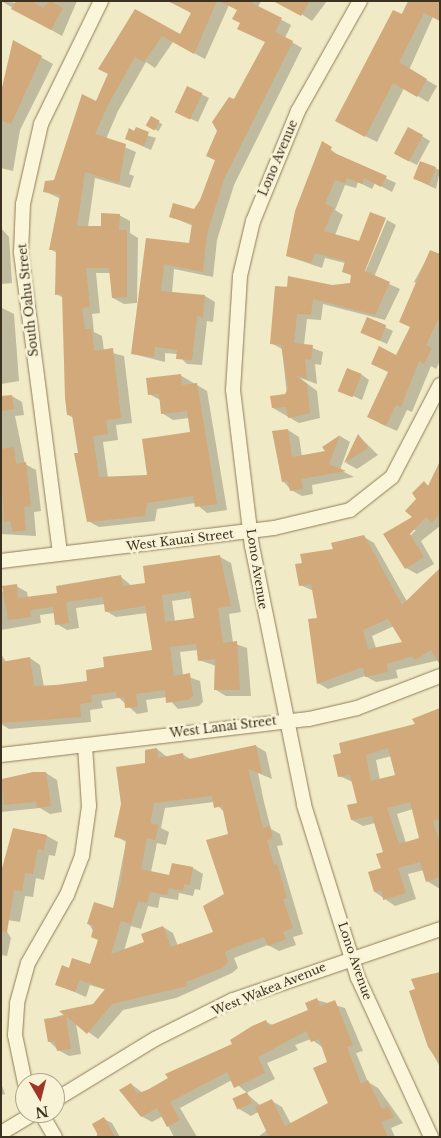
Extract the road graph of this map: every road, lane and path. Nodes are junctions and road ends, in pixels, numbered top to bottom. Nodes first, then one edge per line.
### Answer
1 (101, 1) edge
2 (360, 1) edge
3 (440, 385) edge
4 (251, 531) junction
5 (60, 554) junction
6 (1, 561) edge
7 (440, 676) edge
8 (286, 720) junction
9 (85, 745) junction
10 (1, 755) edge
11 (440, 929) edge
12 (352, 958) junction
13 (23, 1073) edge
14 (65, 1094) edge
15 (18, 1123) edge
16 (47, 1123) edge
17 (1, 1133) edge
18 (56, 1137) edge
19 (431, 1137) edge

1 - 5 street, South Oahu Street
2 - 4 street, Lono Avenue
3 - 4 street, West Kauai Street
4 - 5 street, West Kauai Street
4 - 8 street, Lono Avenue
5 - 6 street, West Kauai Street
7 - 8 street, West Lanai Street
8 - 9 street, West Lanai Street
8 - 12 street, Lono Avenue
9 - 10 street, West Lanai Street
9 - 13 street
11 - 12 street, West Wakea Avenue
12 - 14 street, West Wakea Avenue
12 - 19 street, Lono Avenue
15 - 17 street
16 - 18 street

